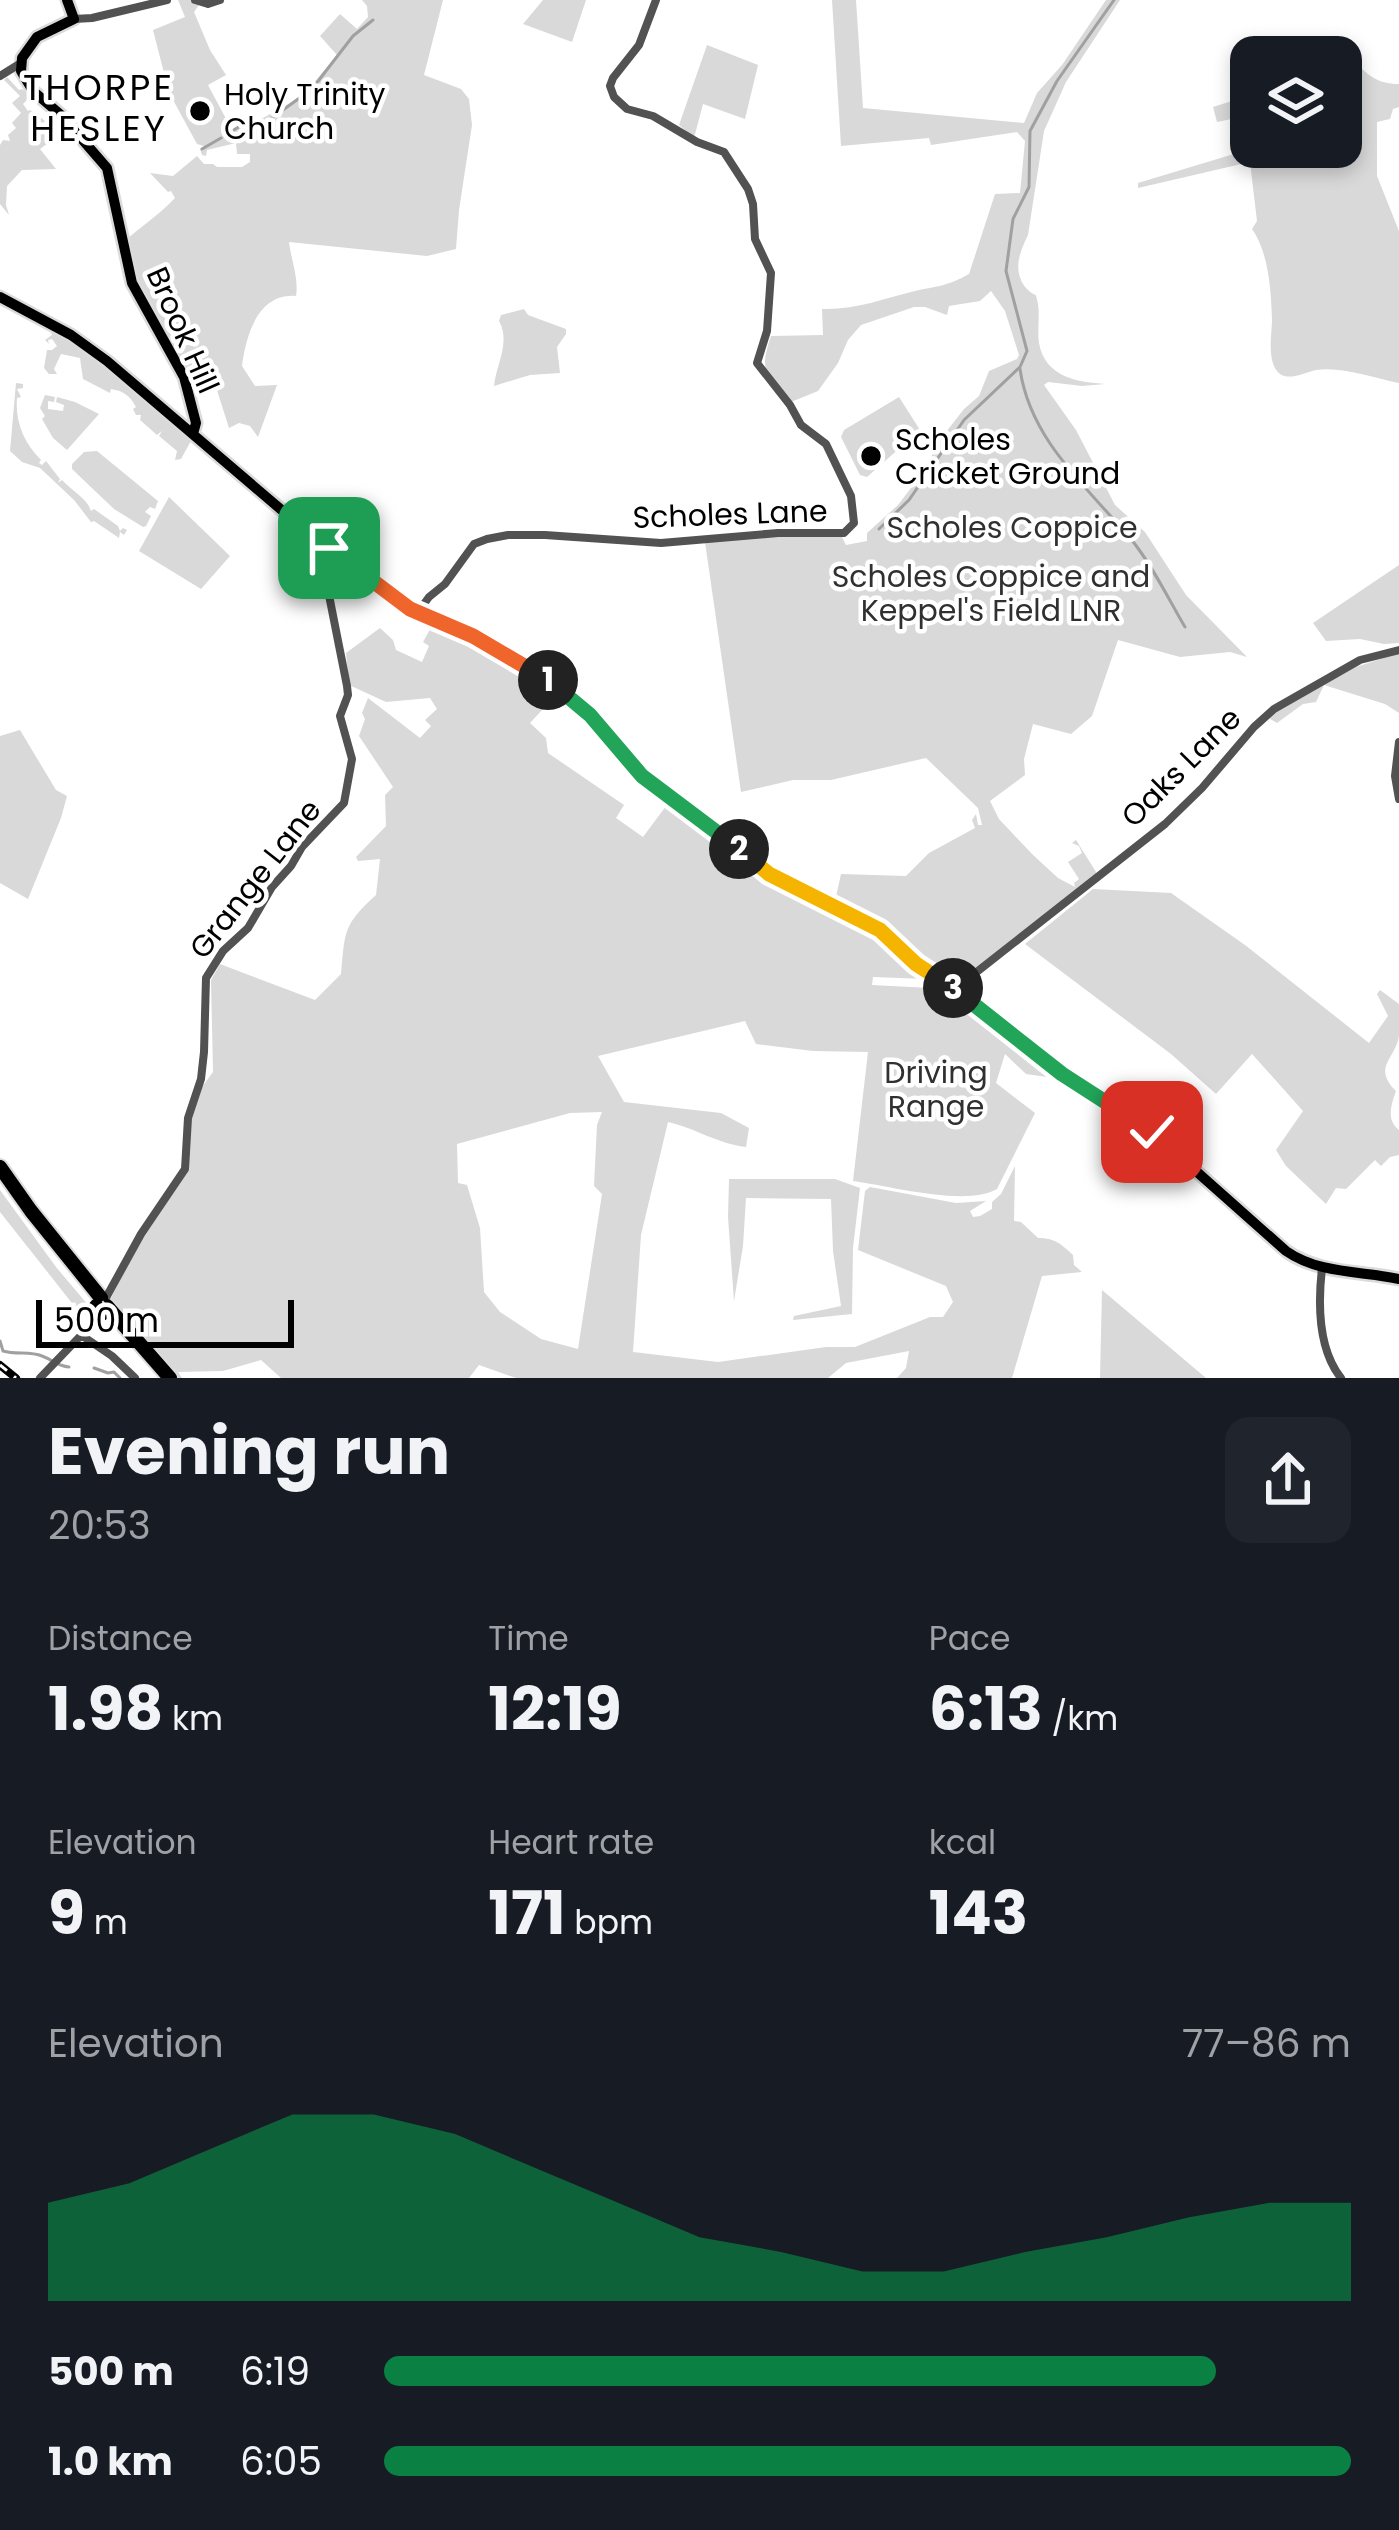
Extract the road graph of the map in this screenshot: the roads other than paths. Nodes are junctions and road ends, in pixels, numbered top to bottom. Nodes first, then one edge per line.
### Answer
1 (67, 0) edge
2 (167, 0) edge
3 (195, 0) edge
4 (220, 0) edge
5 (656, 0) edge
6 (74, 19) junction
7 (21, 63) junction
8 (0, 76) edge
9 (0, 297) edge
10 (193, 434) junction
11 (329, 548) junction
12 (417, 614) junction
13 (1399, 650) edge
14 (1399, 742) edge
15 (1399, 799) edge
16 (956, 989) junction
17 (0, 1167) edge
18 (0, 1182) edge
19 (1322, 1268) junction
20 (1399, 1279) edge
21 (101, 1306) junction
22 (81, 1335) junction
23 (40, 1378) edge
24 (135, 1378) edge
25 (159, 1378) edge
26 (170, 1378) edge
27 (1341, 1378) edge

1 - 6 main road
2 - 6 street
3 - 4 street
5 - 12 street, Scholes Lane
6 - 7 main road
7 - 8 street
7 - 10 main road, Brook Hill
9 - 10 main road
10 - 11 main road
11 - 12 main road
11 - 22 street, Grange Lane
12 - 16 main road
13 - 16 street, Oaks Lane
14 - 15 street
16 - 19 main road
17 - 21 highway
18 - 21 highway
19 - 20 main road
19 - 27 street
21 - 25 highway
21 - 26 highway
22 - 23 street, Grange Lane
22 - 24 street

